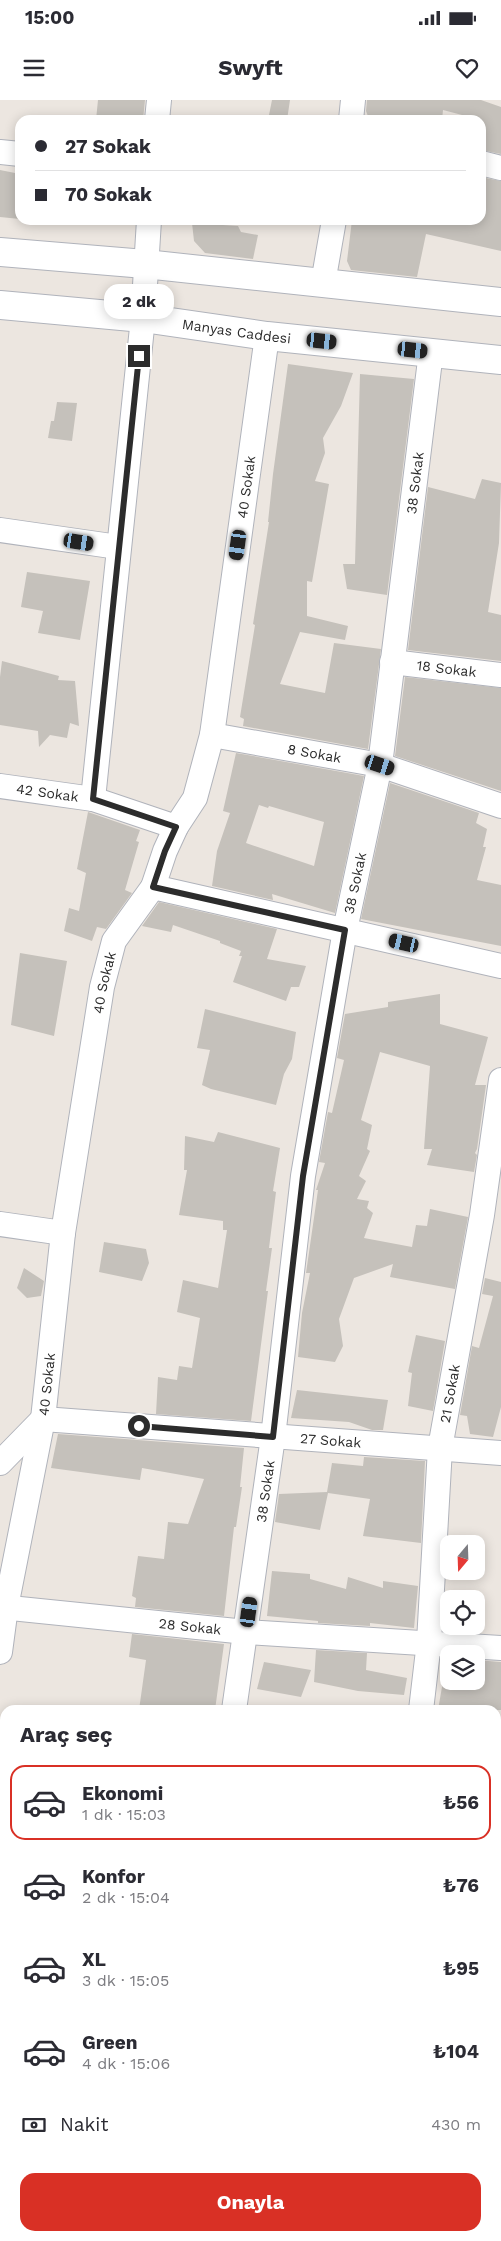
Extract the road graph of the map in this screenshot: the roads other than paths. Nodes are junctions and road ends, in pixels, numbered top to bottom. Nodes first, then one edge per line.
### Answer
1 (159, 100) edge
2 (353, 100) edge
3 (158, 115) edge
4 (352, 115) edge
5 (0, 152) edge
6 (15, 154) edge
7 (486, 165) edge
8 (501, 168) edge
9 (148, 225) edge
10 (333, 225) edge
11 (0, 252) edge
12 (145, 264) junction
13 (323, 283) junction
14 (501, 302) edge
15 (0, 305) edge
16 (143, 318) junction
17 (267, 336) junction
18 (431, 352) junction
19 (501, 360) edge
20 (0, 530) edge
21 (118, 547) junction
22 (392, 662) junction
23 (501, 675) edge
24 (212, 735) junction
25 (380, 765) junction
26 (0, 786) edge
27 (93, 799) junction
28 (501, 806) edge
29 (176, 827) junction
30 (153, 887) junction
31 (345, 930) junction
32 (501, 966) edge
33 (501, 1080) edge
34 (0, 1224) edge
35 (63, 1233) junction
36 (43, 1419) junction
37 (273, 1437) junction
38 (440, 1448) junction
39 (501, 1452) edge
40 (0, 1463) edge
41 (3, 1607) edge
42 (246, 1632) junction
43 (429, 1642) junction
44 (501, 1648) edge
45 (0, 1652) edge
46 (235, 1705) edge
47 (422, 1705) edge

1 - 3 street
2 - 4 street
5 - 6 street
7 - 8 street
9 - 12 street
10 - 13 street
11 - 12 main road
12 - 13 main road
12 - 16 street
13 - 14 main road
15 - 16 main road, Manyas Caddesi
16 - 17 main road, Manyas Caddesi
16 - 21 street
17 - 18 main road, Manyas Caddesi
17 - 24 street, 40 Sokak
18 - 19 main road, Manyas Caddesi
18 - 22 street, 38 Sokak
20 - 21 street
21 - 27 street
22 - 23 street, 18 Sokak
22 - 25 street, 38 Sokak
24 - 25 street, 8 Sokak
24 - 29 street, 40 Sokak
25 - 28 street, 8 Sokak
25 - 31 street, 38 Sokak
26 - 27 street, 42 Sokak
27 - 29 street, 42 Sokak
29 - 30 street, 40 Sokak
30 - 31 street
30 - 35 street, 40 Sokak
31 - 32 street
31 - 37 street, 38 Sokak
33 - 38 street, 21 Sokak
34 - 35 street
35 - 36 street, 40 Sokak
36 - 37 street, 27 Sokak
36 - 40 street
36 - 41 street, 40 Sokak
37 - 38 street, 27 Sokak
37 - 42 street, 38 Sokak
38 - 39 street, 27 Sokak
38 - 43 street, 21 Sokak
41 - 42 street, 28 Sokak
41 - 45 street, 40 Sokak
42 - 43 street, 28 Sokak
42 - 46 street, 38 Sokak
43 - 44 street, 28 Sokak
43 - 47 street, 21 Sokak

